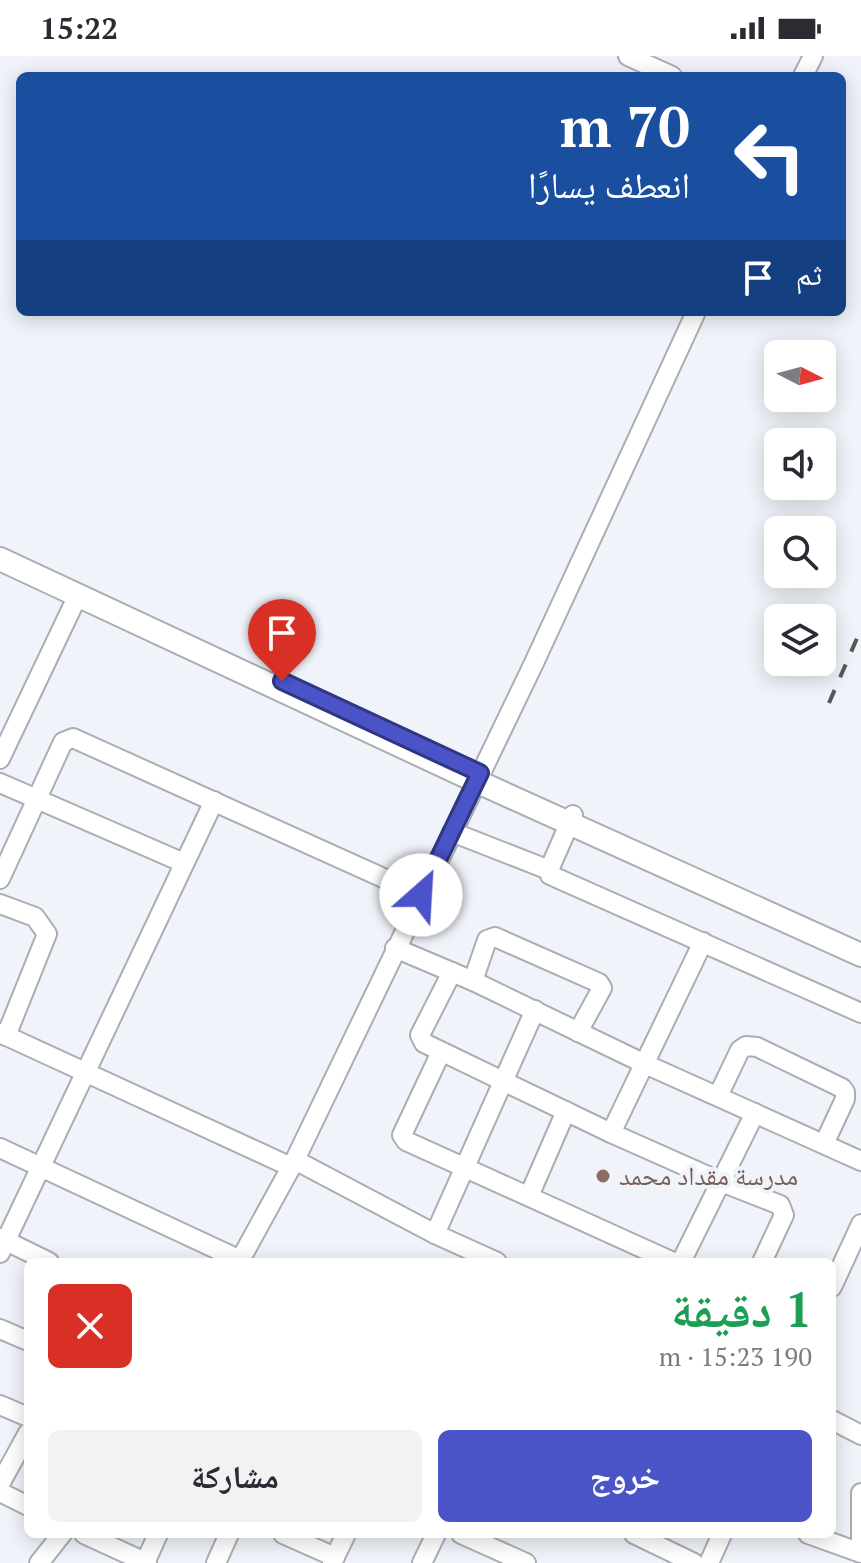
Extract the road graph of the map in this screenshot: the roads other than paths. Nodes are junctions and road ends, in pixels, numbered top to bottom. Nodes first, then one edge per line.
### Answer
1 (628, 56) edge
2 (663, 72) edge
3 (694, 316) edge
4 (0, 550) edge
5 (0, 559) edge
6 (78, 595) junction
7 (0, 759) edge
8 (478, 777) junction
9 (0, 783) edge
10 (37, 800) junction
11 (214, 801) junction
12 (571, 819) junction
13 (452, 832) junction
14 (184, 863) junction
15 (549, 870) junction
16 (0, 879) edge
17 (421, 895) junction
18 (0, 904) edge
19 (703, 942) junction
20 (861, 945) edge
21 (395, 948) junction
22 (861, 955) edge
23 (452, 972) junction
24 (473, 981) junction
25 (535, 1010) junction
26 (861, 1013) edge
27 (578, 1032) junction
28 (3, 1034) edge
29 (441, 1052) junction
30 (645, 1064) junction
31 (85, 1071) junction
32 (504, 1081) junction
33 (718, 1096) junction
34 (566, 1111) junction
35 (755, 1113) junction
36 (611, 1133) junction
37 (824, 1144) junction
38 (0, 1148) edge
39 (861, 1161) edge
40 (293, 1163) junction
41 (465, 1166) junction
42 (40, 1168) junction
43 (719, 1181) junction
44 (529, 1196) junction
45 (861, 1224) edge
46 (435, 1234) junction
47 (2, 1244) edge
48 (39, 1258) edge
49 (233, 1258) edge
50 (241, 1258) edge
51 (477, 1258) edge
52 (664, 1258) edge
53 (683, 1258) edge
54 (764, 1258) edge
55 (836, 1278) edge
56 (0, 1329) edge
57 (24, 1339) edge
58 (0, 1405) edge
59 (24, 1415) edge
60 (836, 1422) edge
61 (861, 1435) edge
62 (24, 1440) edge
63 (0, 1484) edge
64 (0, 1492) edge
65 (861, 1493) edge
66 (24, 1504) edge
67 (59, 1538) edge
68 (92, 1538) edge
69 (156, 1538) edge
70 (227, 1538) edge
71 (291, 1538) edge
72 (344, 1538) edge
73 (434, 1538) edge
74 (469, 1538) edge
75 (644, 1538) edge
76 (720, 1538) edge
77 (817, 1538) edge
78 (861, 1540) edge
79 (861, 1558) edge
80 (334, 1560) edge
81 (515, 1561) edge
82 (39, 1563) edge
83 (145, 1563) edge
84 (216, 1563) edge
85 (422, 1563) edge
86 (694, 1563) edge
87 (709, 1563) edge

1 - 2 street
3 - 8 street
4 - 8 main road
5 - 6 main road
6 - 7 street
6 - 8 main road
8 - 12 main road
8 - 13 street
9 - 10 street
10 - 11 street
10 - 14 street
10 - 16 street
11 - 14 street
11 - 17 street
12 - 15 street
12 - 20 main road
12 - 22 main road
13 - 15 street
13 - 17 street
14 - 31 street
15 - 19 street
17 - 21 street
18 - 28 street
19 - 26 street
19 - 30 street
21 - 23 street
21 - 40 street
23 - 24 street
23 - 29 street
24 - 25 street
24 - 27 street
25 - 27 street
25 - 32 street
27 - 30 street
28 - 31 street
29 - 32 street
29 - 41 street
30 - 33 street
30 - 36 street
31 - 40 street
31 - 42 street
32 - 34 street
32 - 41 street
33 - 35 street
33 - 37 street
34 - 36 street
34 - 44 street
35 - 37 street
35 - 43 street
36 - 43 street
37 - 39 street
38 - 42 street
40 - 46 street
40 - 50 street
41 - 44 street
41 - 46 street
42 - 47 street
42 - 49 street
43 - 53 street
43 - 54 street
44 - 52 street
45 - 55 street
46 - 51 street
47 - 48 street
56 - 57 street
58 - 59 street
60 - 61 street
62 - 63 street
64 - 66 street
65 - 78 street
67 - 82 street
68 - 83 street
69 - 83 street
70 - 84 street
71 - 80 street
72 - 80 street
73 - 85 street
74 - 81 street
75 - 86 street
76 - 87 street
77 - 79 street

